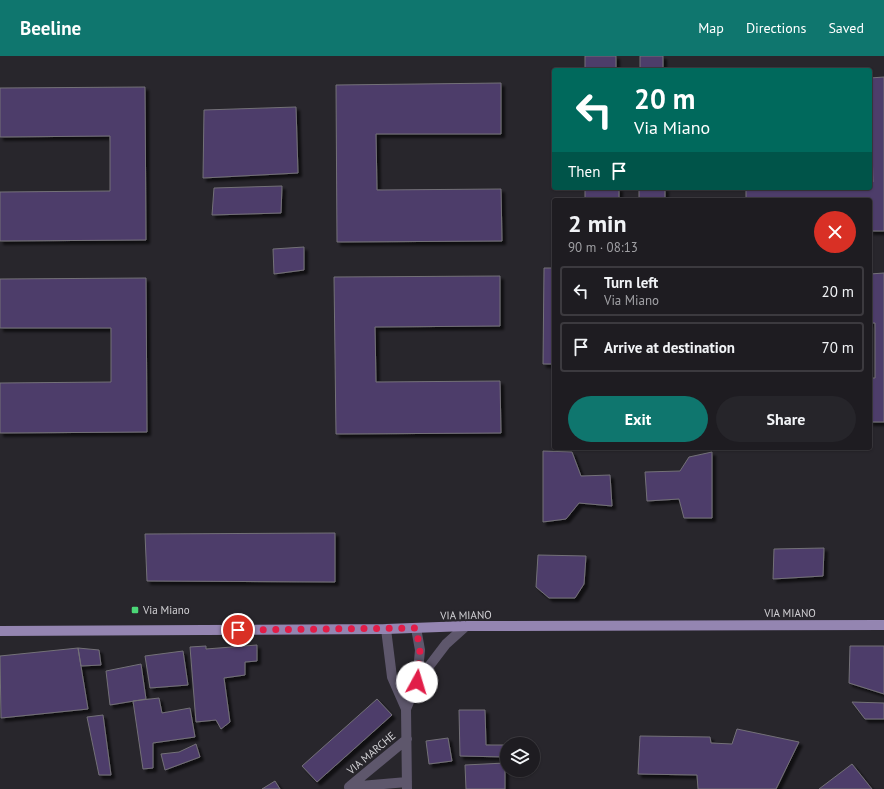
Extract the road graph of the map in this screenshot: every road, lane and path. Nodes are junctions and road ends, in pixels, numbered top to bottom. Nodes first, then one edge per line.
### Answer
1 (884, 625) edge
2 (466, 626) junction
3 (416, 628) junction
4 (386, 629) junction
5 (0, 630) edge
6 (417, 682) junction
7 (406, 709) junction
8 (407, 739) junction
9 (407, 785) edge
10 (348, 788) edge

1 - 2 main road, VIA MIANO
2 - 3 main road, VIA MIANO
2 - 6 street
3 - 4 main road, VIA MIANO
3 - 6 street
4 - 5 main road, VIA MIANO
4 - 7 street
6 - 7 street
7 - 8 street
8 - 9 street
8 - 10 street, VIA MARCHE
9 - 10 street, VIA MARCHE

